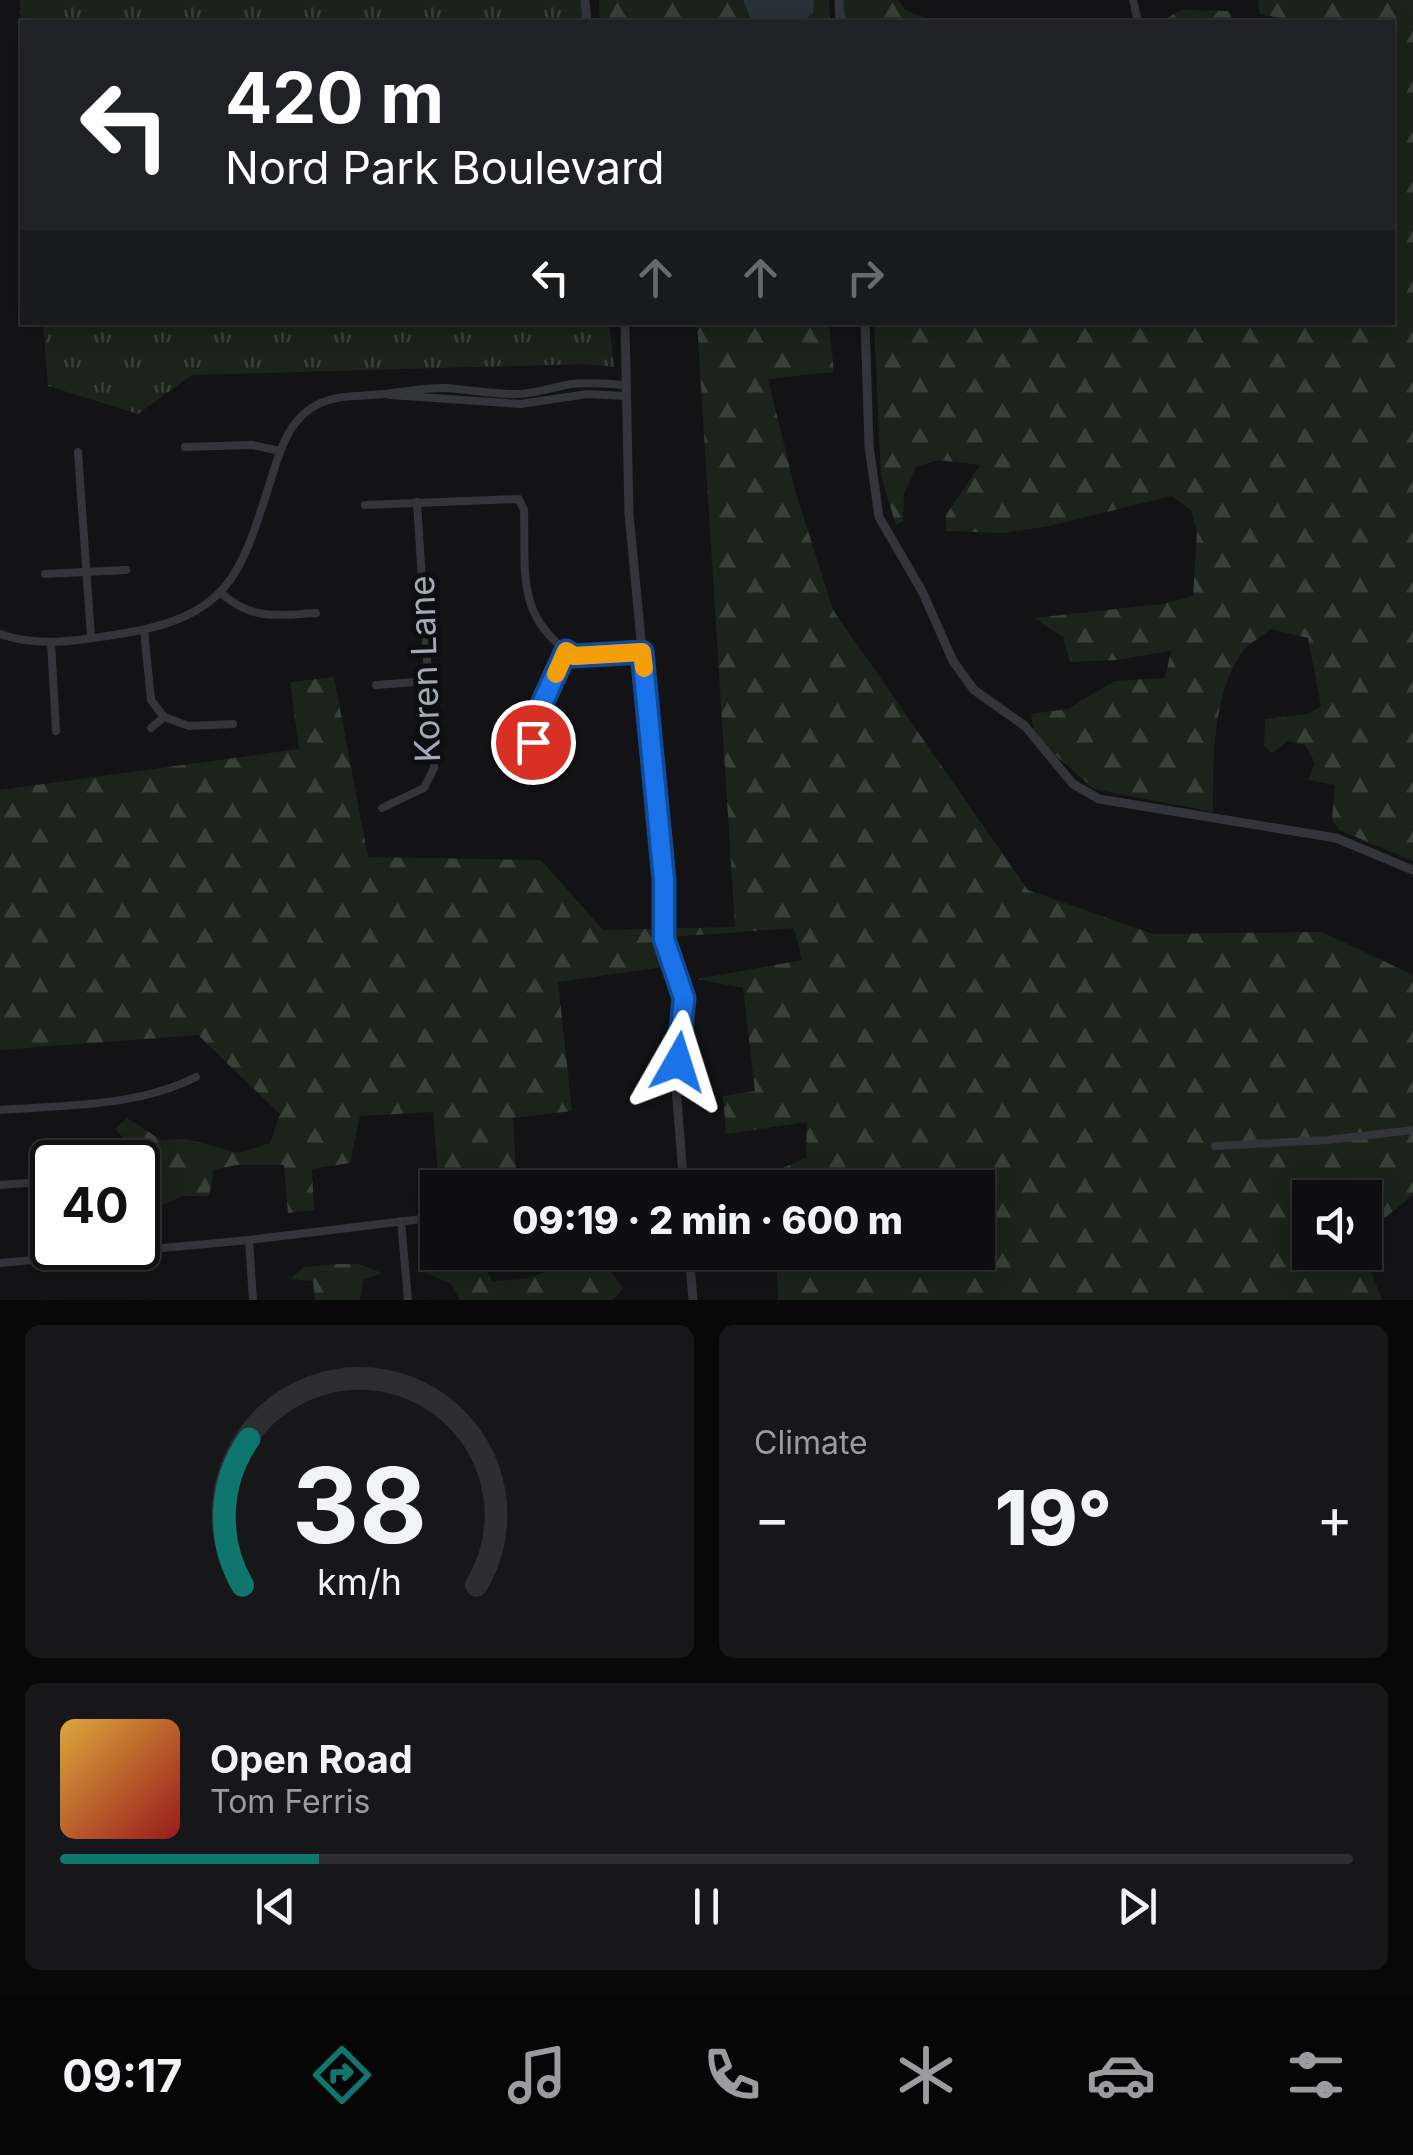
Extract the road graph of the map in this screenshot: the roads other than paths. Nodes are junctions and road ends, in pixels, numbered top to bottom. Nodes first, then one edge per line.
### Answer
1 (625, 325) edge
2 (865, 325) edge
3 (588, 383) junction
4 (625, 390) junction
5 (417, 394) junction
6 (588, 394) junction
7 (186, 447) dead end
8 (78, 452) dead end
9 (280, 452) junction
10 (417, 502) junction
11 (365, 505) dead end
12 (126, 570) dead end
13 (87, 572) junction
14 (45, 574) dead end
15 (222, 594) junction
16 (255, 614) junction
17 (316, 614) dead end
18 (252, 628) dead end
19 (144, 630) junction
20 (0, 634) edge
21 (90, 637) junction
22 (50, 642) junction
23 (566, 651) junction
24 (642, 652) junction
25 (428, 681) junction
26 (376, 685) dead end
27 (164, 717) junction
28 (233, 724) dead end
29 (151, 728) dead end
30 (56, 731) dead end
31 (533, 742) dead end
32 (382, 808) dead end
33 (1413, 870) edge
34 (196, 1077) dead end
35 (0, 1110) edge
36 (1413, 1130) edge
37 (1214, 1146) dead end
38 (683, 1170) edge
39 (30, 1183) edge
40 (0, 1185) edge
41 (420, 1219) edge
42 (401, 1221) junction
43 (249, 1240) junction
44 (0, 1263) edge
45 (691, 1270) edge
46 (252, 1300) edge
47 (408, 1300) edge
48 (693, 1300) edge

1 - 4 street
2 - 33 street
3 - 4 street
3 - 5 street
3 - 6 street
4 - 6 street
4 - 24 street
5 - 6 street
5 - 9 street
7 - 9 street
8 - 13 street
9 - 15 street
10 - 11 street
10 - 23 street
10 - 25 street, Koren Lane
12 - 13 street
13 - 14 street
13 - 21 street
15 - 16 street
15 - 19 street
16 - 17 street
16 - 18 street
19 - 21 street
19 - 27 street
20 - 22 street
21 - 22 street
22 - 30 street
23 - 24 street
23 - 31 street
24 - 38 street
25 - 26 street
25 - 32 street, Koren Lane
27 - 28 street
27 - 29 street
34 - 35 street
36 - 37 street
39 - 40 street
41 - 42 street
42 - 43 street
42 - 47 street
43 - 44 street
43 - 46 street
45 - 48 street

